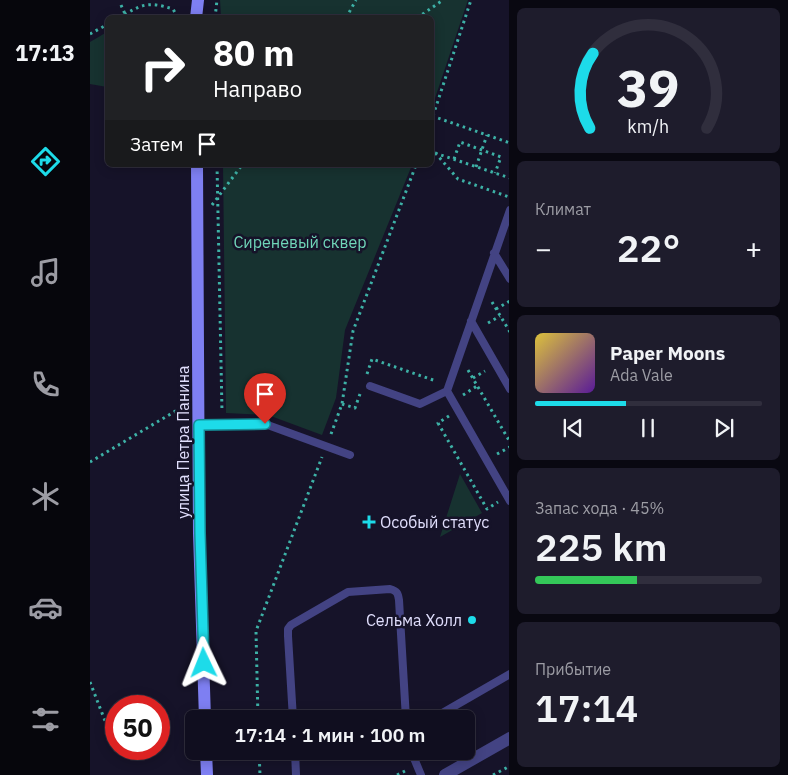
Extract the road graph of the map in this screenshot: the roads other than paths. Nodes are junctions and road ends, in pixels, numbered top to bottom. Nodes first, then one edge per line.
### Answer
1 (198, 0) edge
2 (196, 15) edge
3 (197, 167) edge
4 (509, 210) edge
5 (494, 253) junction
6 (509, 279) edge
7 (471, 321) junction
8 (370, 386) dead end
9 (509, 389) edge
10 (447, 391) junction
11 (199, 425) junction
12 (350, 455) dead end
13 (508, 499) edge
14 (509, 674) edge
15 (205, 710) edge
16 (292, 710) edge
17 (406, 710) edge
18 (447, 710) edge
19 (509, 738) edge
20 (206, 760) edge
21 (295, 760) edge
22 (415, 760) edge
23 (207, 775) edge
24 (296, 775) edge
25 (421, 775) edge
26 (445, 775) edge

1 - 2 main road
3 - 11 main road, улица Петра Панина
4 - 5 lane
5 - 6 lane
5 - 7 lane
7 - 9 lane
7 - 10 lane
8 - 10 lane
10 - 13 lane
11 - 12 lane
11 - 15 main road, улица Петра Панина
14 - 18 lane
16 - 17 lane
19 - 26 street
20 - 23 main road
21 - 24 lane
22 - 25 lane

